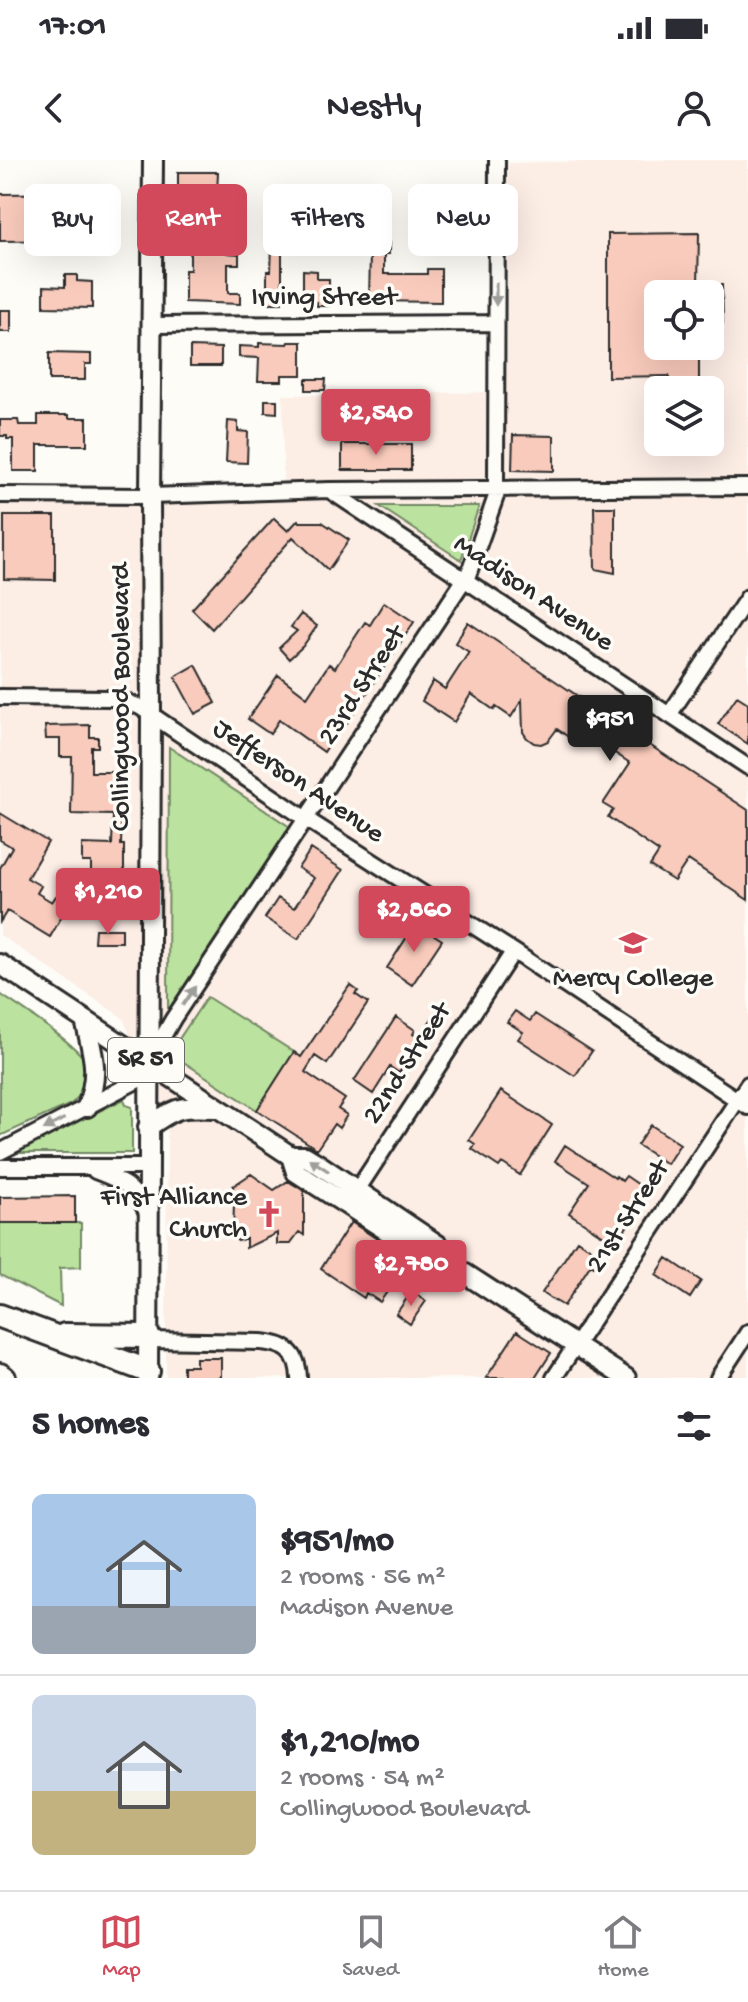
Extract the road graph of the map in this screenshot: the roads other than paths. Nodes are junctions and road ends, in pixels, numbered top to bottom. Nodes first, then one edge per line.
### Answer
1 (153, 160) edge
2 (497, 160) edge
3 (496, 323) junction
4 (151, 325) junction
5 (748, 487) edge
6 (498, 488) junction
7 (329, 490) junction
8 (0, 495) edge
9 (150, 496) junction
10 (465, 580) junction
11 (748, 597) edge
12 (0, 697) edge
13 (151, 715) junction
14 (669, 715) junction
15 (748, 767) edge
16 (306, 819) junction
17 (513, 952) junction
18 (0, 964) edge
19 (85, 1020) junction
20 (148, 1068) junction
21 (748, 1084) edge
22 (743, 1104) edge
23 (87, 1107) junction
24 (218, 1108) junction
25 (148, 1127) junction
26 (0, 1152) edge
27 (0, 1167) edge
28 (84, 1167) junction
29 (148, 1167) junction
30 (352, 1198) junction
31 (148, 1214) junction
32 (0, 1316) edge
33 (748, 1332) edge
34 (51, 1335) junction
35 (148, 1338) junction
36 (576, 1345) junction
37 (148, 1375) edge
38 (299, 1378) edge
39 (554, 1378) edge
40 (626, 1378) edge
41 (718, 1378) edge

1 - 4 main road, Collingwood Boulevard
2 -> 3 street, 23rd Street
3 - 4 street, Irving Street
3 - 6 street, 23rd Street
4 - 9 main road, Collingwood Boulevard
5 - 6 street
6 - 7 street
6 - 10 street, 23rd Street
7 - 9 street
7 - 10 street, Madison Avenue
8 - 9 street
9 - 13 main road, Collingwood Boulevard
10 - 14 street, Madison Avenue
10 - 16 street, 23rd Street
11 - 14 street
12 - 13 street, Jefferson Avenue
13 - 16 street, Jefferson Avenue
13 - 20 main road, Collingwood Boulevard
14 - 15 street, Madison Avenue
16 - 17 street, Jefferson Avenue
20 -> 16 street, 23rd Street
17 - 22 street, Jefferson Avenue
17 - 30 street, 22nd Street
18 - 19 main road, SR 51
19 - 20 main road, SR 51
19 - 23 main road
20 - 23 street
20 - 24 main road, SR 51
20 - 25 main road, Collingwood Boulevard
21 - 22 street, 21st Street
22 - 36 street, 21st Street
23 -> 26 street
24 - 25 main road
24 - 30 main road, SR 51
25 - 29 main road, Collingwood Boulevard
27 - 28 street
28 - 29 street
28 - 31 street
29 - 31 main road, Collingwood Boulevard
30 - 36 main road, SR 51
31 - 35 main road, Collingwood Boulevard
32 - 34 highway
33 - 41 street
34 - 35 highway
34 - 37 highway
35 - 37 main road, Collingwood Boulevard
35 - 38 street
36 - 39 street, 21st Street
36 - 40 main road, SR 51

